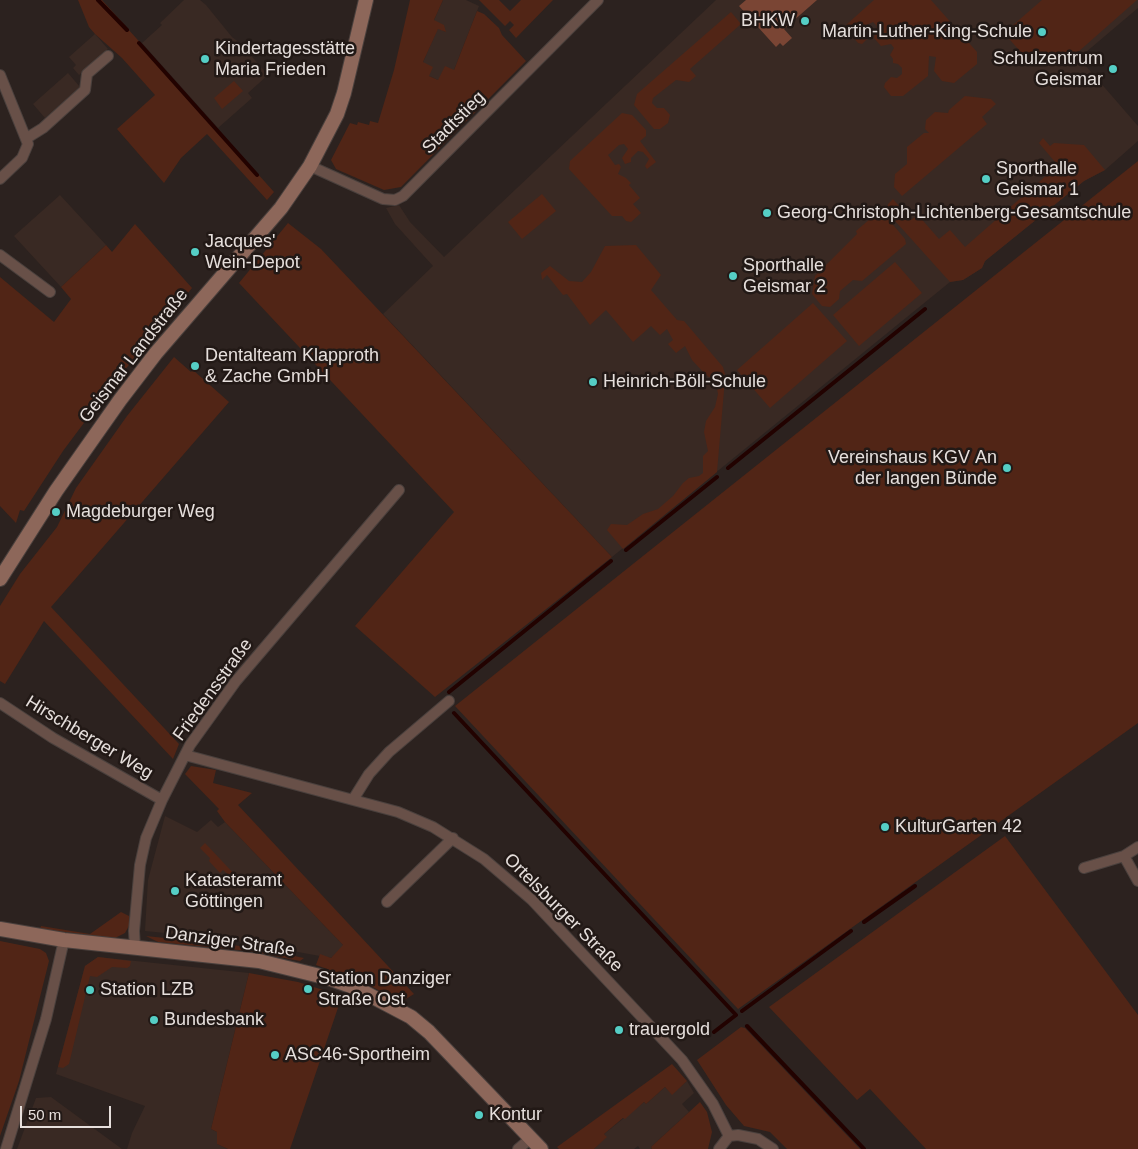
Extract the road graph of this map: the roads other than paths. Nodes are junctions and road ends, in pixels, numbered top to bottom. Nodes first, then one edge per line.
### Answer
1 (366, 0) edge
2 (598, 0) edge
3 (108, 56) dead end
4 (0, 74) edge
5 (27, 138) junction
6 (310, 166) junction
7 (0, 179) edge
8 (0, 255) edge
9 (50, 292) dead end
10 (399, 490) dead end
11 (0, 579) edge
12 (449, 702) dead end
13 (0, 703) edge
14 (184, 755) junction
15 (354, 798) junction
16 (162, 800) junction
17 (453, 838) junction
18 (1138, 847) edge
19 (1124, 856) junction
20 (1084, 868) dead end
21 (1138, 881) edge
22 (387, 902) dead end
23 (0, 929) edge
24 (64, 940) junction
25 (135, 948) junction
26 (729, 1136) junction
27 (531, 1138) junction
28 (6, 1149) edge
29 (518, 1149) edge
30 (542, 1149) edge
31 (719, 1149) edge
32 (773, 1149) edge

1 - 6 main road, Geismar Landstraße
2 - 6 street, Stadtstieg
3 - 5 street
4 - 5 street
5 - 7 street
6 - 11 main road, Geismar Landstraße
8 - 9 street
10 - 14 street, Friedensstraße
12 - 15 street
13 - 16 street, Hirschberger Weg
14 - 15 street, Ortelsburger Straße
14 - 16 street, Friedensstraße
15 - 17 street, Ortelsburger Straße
16 - 25 street, Friedensstraße
17 - 22 street
17 - 26 street, Ortelsburger Straße
18 - 19 street
19 - 20 street
19 - 21 street
23 - 24 main road, Danziger Straße
24 - 25 main road, Danziger Straße
24 - 28 street
25 - 27 main road, Danziger Straße
26 - 31 street
26 - 32 street
27 - 29 street
27 - 30 main road, Danziger Straße

